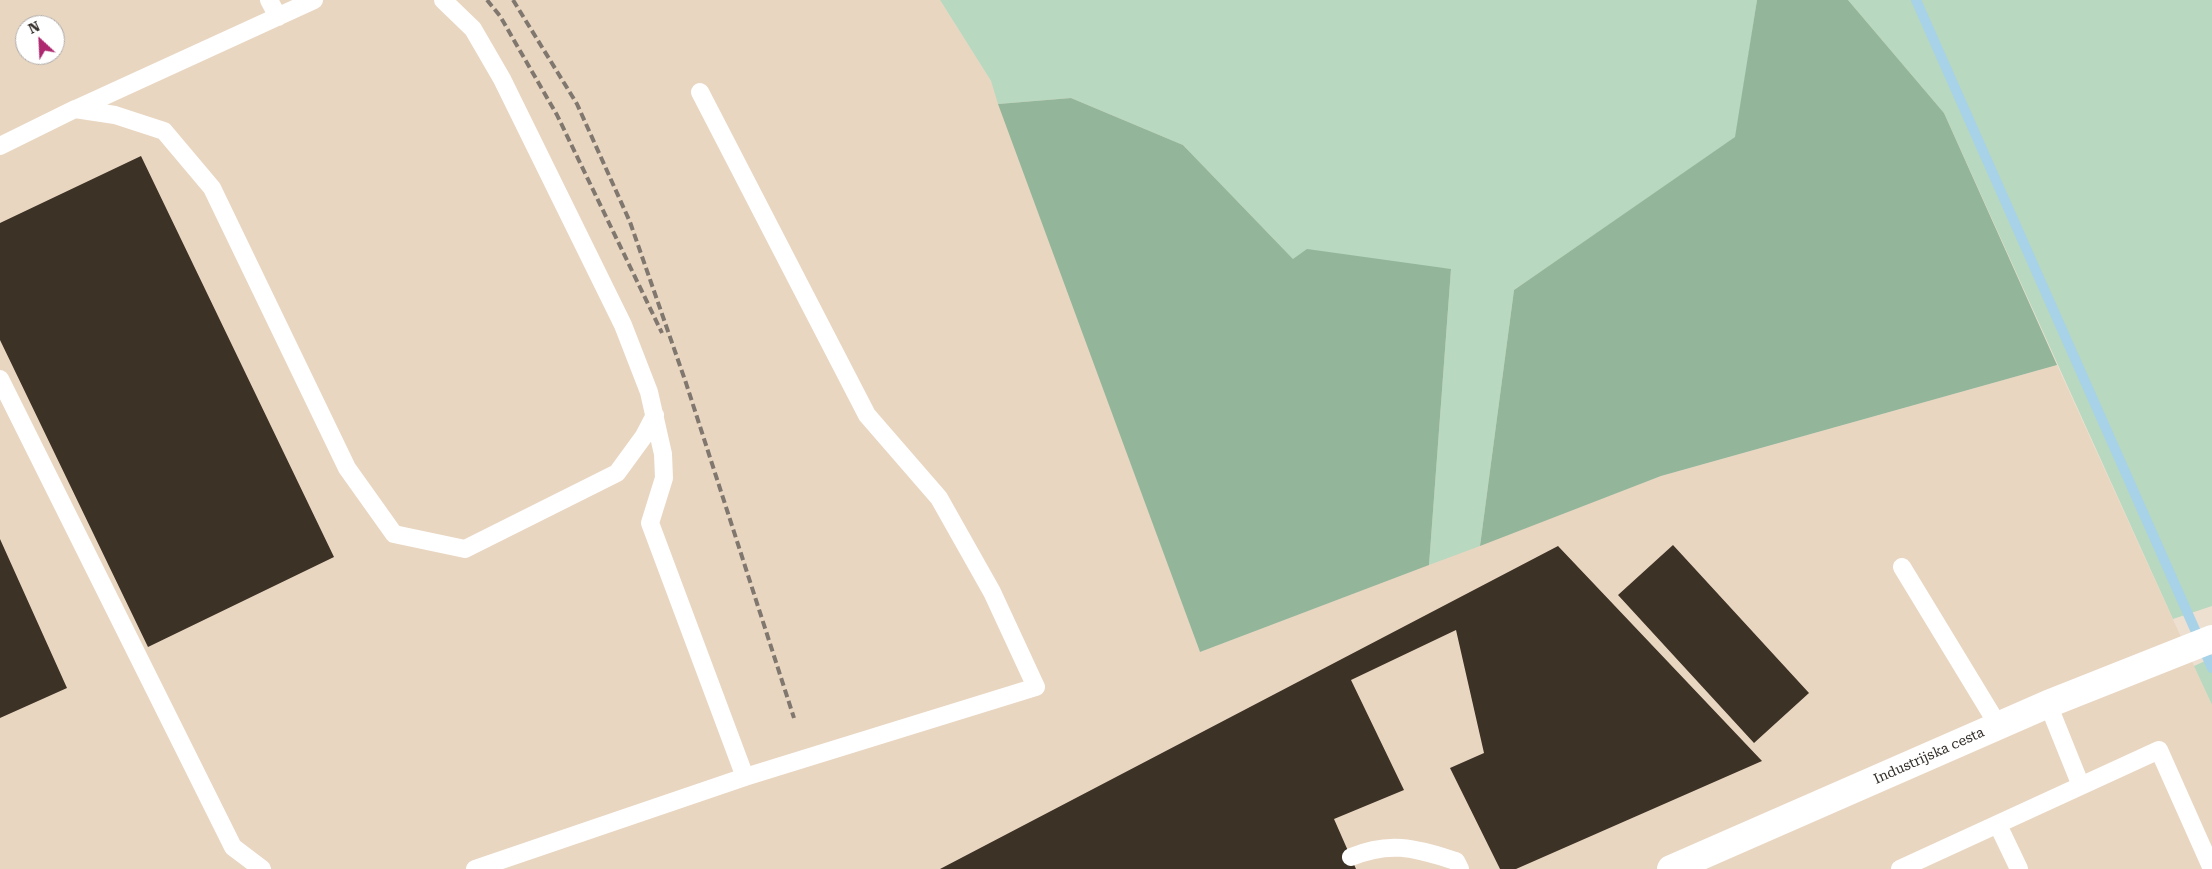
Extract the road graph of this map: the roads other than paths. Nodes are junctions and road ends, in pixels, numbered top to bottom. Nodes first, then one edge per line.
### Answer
1 (269, 0) edge
2 (314, 0) edge
3 (443, 0) edge
4 (278, 17) junction
5 (700, 92) dead end
6 (75, 110) junction
7 (0, 146) edge
8 (0, 379) edge
9 (654, 415) junction
10 (1902, 567) dead end
11 (2200, 644) edge
12 (2048, 704) junction
13 (1998, 725) junction
14 (745, 777) junction
15 (2081, 786) junction
16 (1998, 825) junction
17 (1351, 857) dead end
18 (262, 869) edge
19 (475, 869) edge
20 (1460, 869) edge
21 (1671, 869) edge
22 (1900, 869) edge
23 (2018, 869) edge
24 (2212, 869) edge

1 - 4 lane
2 - 4 lane
3 - 9 lane
4 - 6 lane
5 - 14 lane
6 - 7 lane
6 - 9 lane
8 - 18 lane
9 - 14 lane
10 - 13 lane
11 - 12 street, Industrijska cesta
12 - 13 street, Industrijska cesta
12 - 15 lane
13 - 21 street, Industrijska cesta
14 - 19 lane
15 - 16 lane
15 - 24 lane
16 - 22 lane
16 - 23 lane
17 - 20 lane

